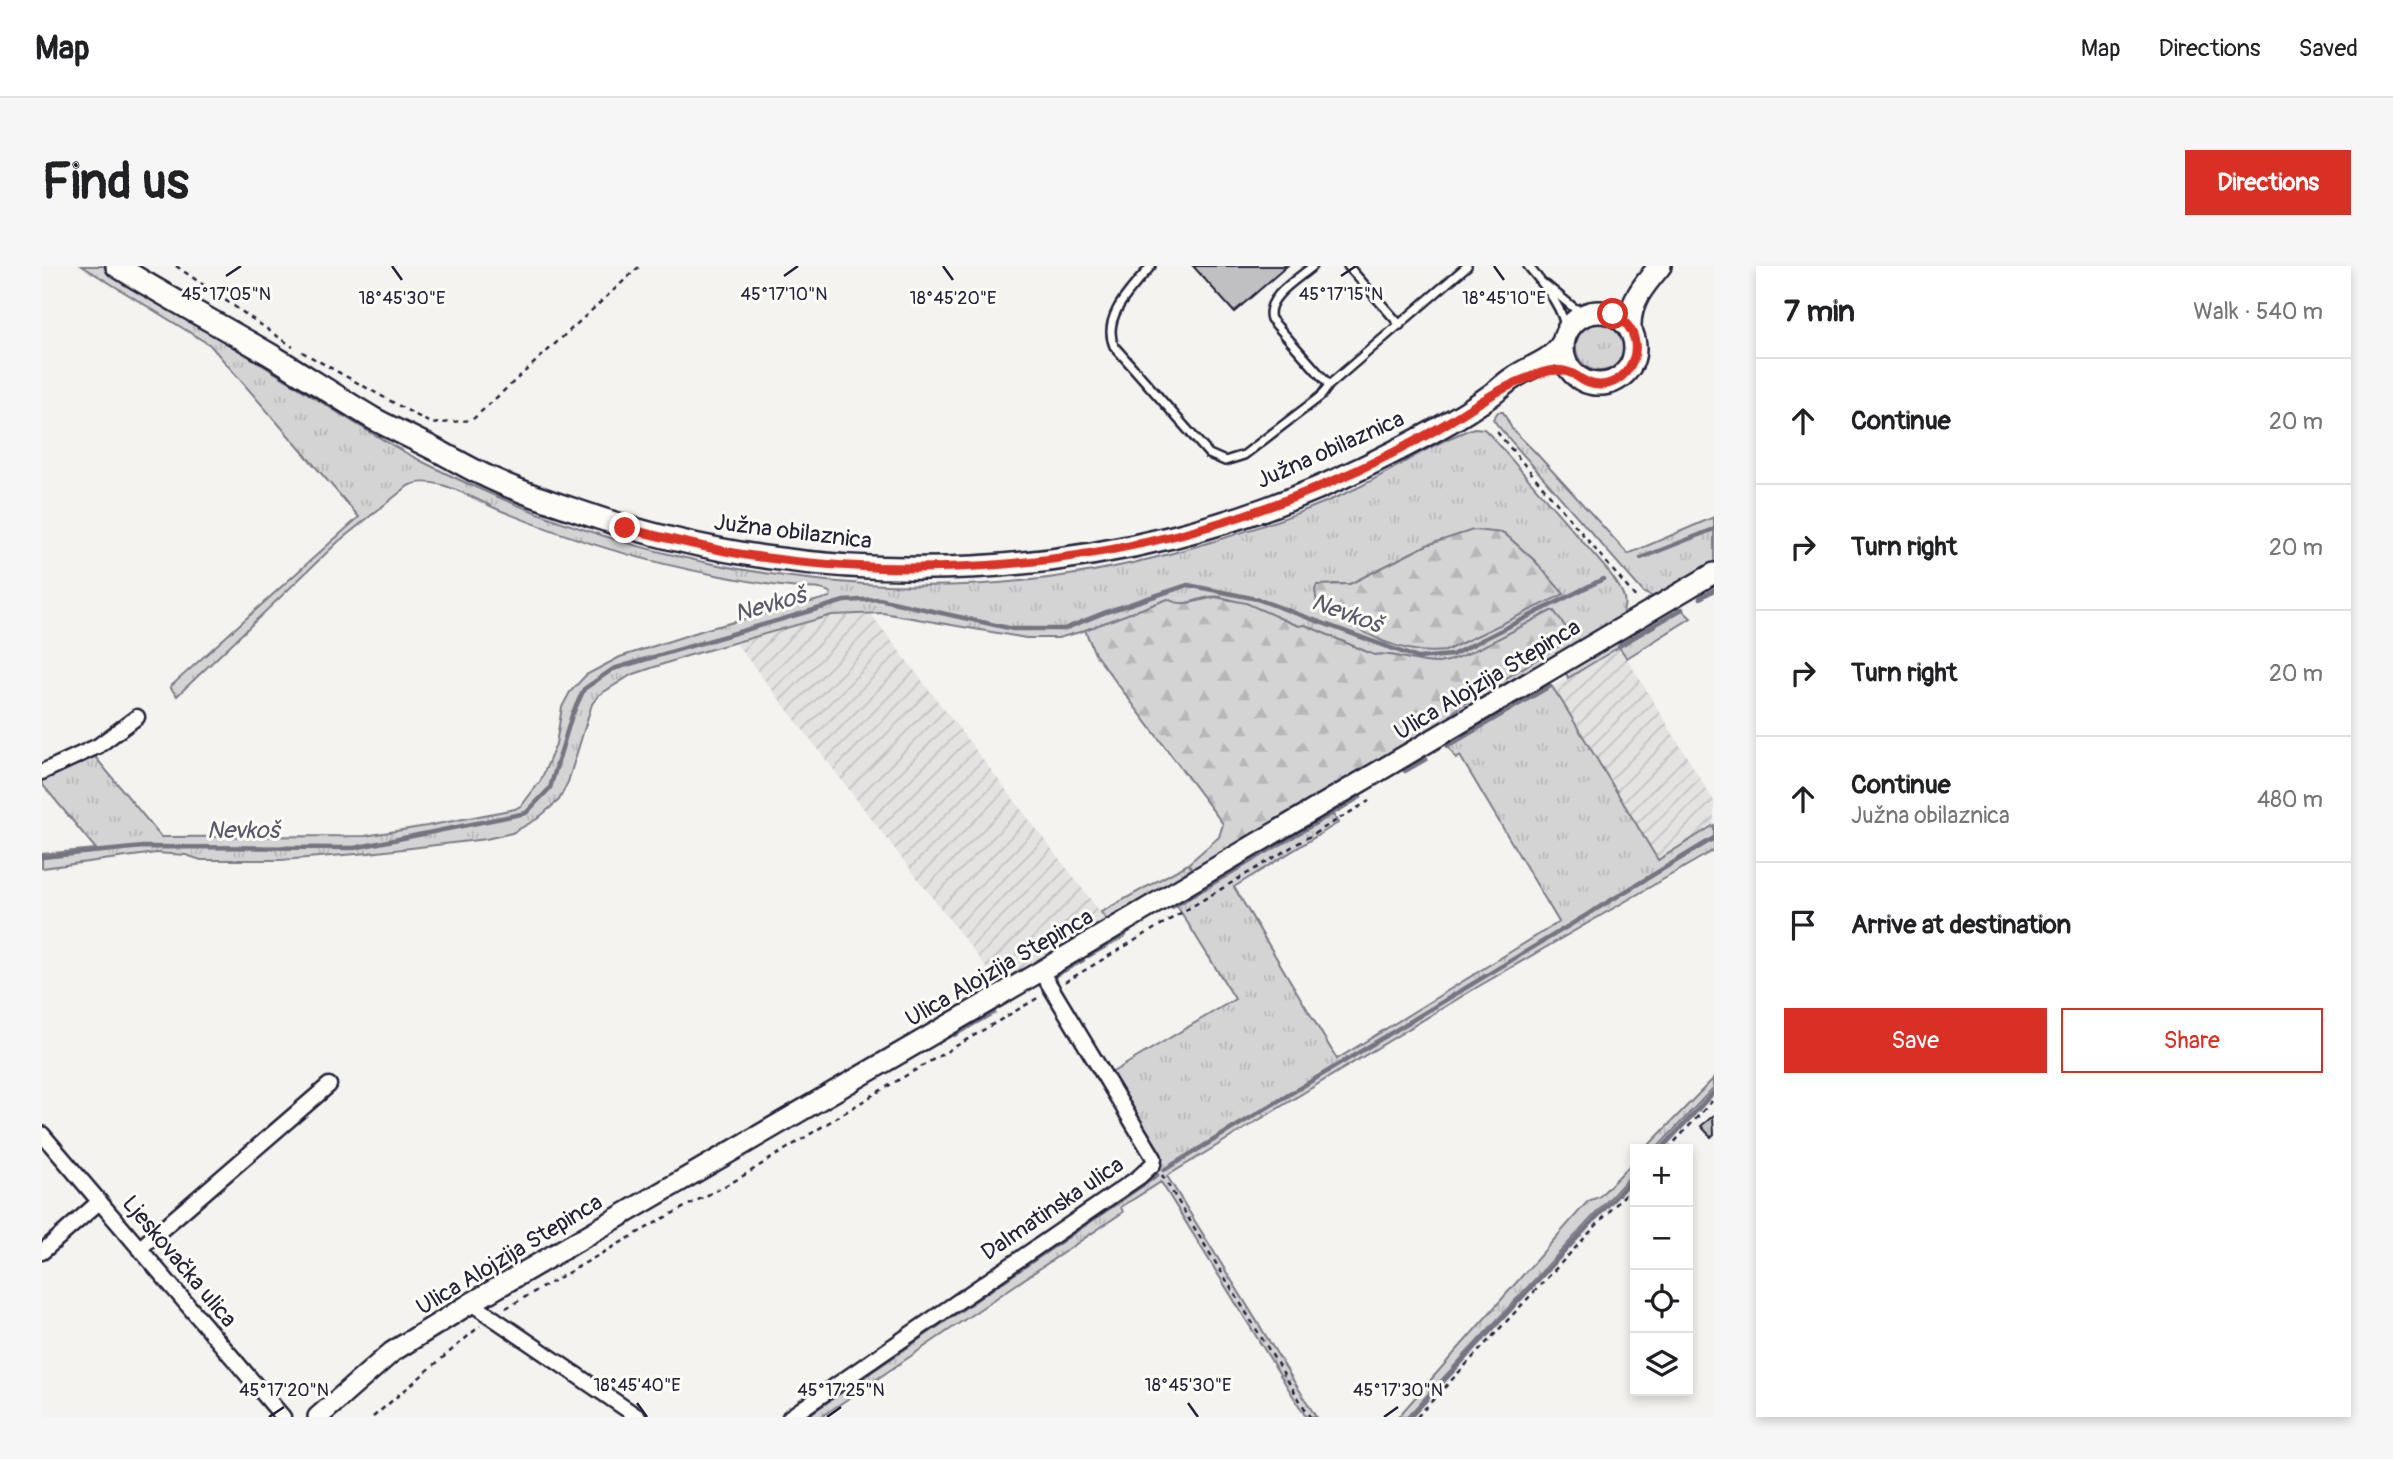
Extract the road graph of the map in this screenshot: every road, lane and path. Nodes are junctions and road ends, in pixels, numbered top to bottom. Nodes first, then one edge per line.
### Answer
1 (117, 266) edge
2 (176, 266) edge
3 (640, 266) edge
4 (1151, 266) edge
5 (1313, 266) edge
6 (1348, 266) edge
7 (1467, 266) edge
8 (1528, 266) edge
9 (1653, 266) edge
10 (1660, 266) edge
11 (1541, 280) junction
12 (1597, 312) junction
13 (1400, 325) junction
14 (1630, 328) junction
15 (1564, 338) junction
16 (1572, 372) junction
17 (1329, 385) junction
18 (1494, 393) junction
19 (1497, 432) dead end
20 (1714, 573) edge
21 (1649, 612) junction
22 (137, 717) dead end
23 (42, 772) edge
24 (1369, 802) dead end
25 (1041, 971) junction
26 (1052, 989) junction
27 (329, 1085) dead end
28 (1714, 1099) edge
29 (42, 1133) edge
30 (1673, 1144) edge
31 (1153, 1164) junction
32 (1630, 1189) edge
33 (99, 1202) junction
34 (139, 1248) junction
35 (42, 1252) edge
36 (471, 1303) junction
37 (491, 1317) junction
38 (283, 1417) edge
39 (318, 1417) edge
40 (373, 1417) edge
41 (638, 1417) edge
42 (790, 1417) edge
43 (1310, 1417) edge
44 (1417, 1417) edge

1 - 18 main road, Južna obilaznica
2 - 3 path
4 - 17 lane
5 - 17 lane
6 - 13 lane
7 - 13 lane
8 - 11 lane
9 - 12 main road
10 - 14 main road
11 - 12 lane
11 - 15 lane
12 - 14 main road
12 - 15 main road
13 - 17 lane
14 - 16 main road
15 - 16 main road
15 - 18 main road, Južna obilaznica
16 - 18 main road, Južna obilaznica
19 - 21 path
20 - 21 main road, Ulica Alojzija Stepinca
21 - 25 main road, Ulica Alojzija Stepinca
22 - 23 street
24 - 26 path
25 - 26 street, Dalmatinska ulica
25 - 36 main road, Ulica Alojzija Stepinca
26 - 31 street, Dalmatinska ulica
26 - 37 path
27 - 34 street
28 - 30 path
29 - 33 street, Ljeskovačka ulica
31 - 42 street, Dalmatinska ulica
31 - 43 path
32 - 44 path
33 - 34 street, Ljeskovačka ulica
33 - 35 street
34 - 38 street, Ljeskovačka ulica
36 - 37 street
36 - 39 main road, Ulica Alojzija Stepinca
37 - 40 path
37 - 41 street

